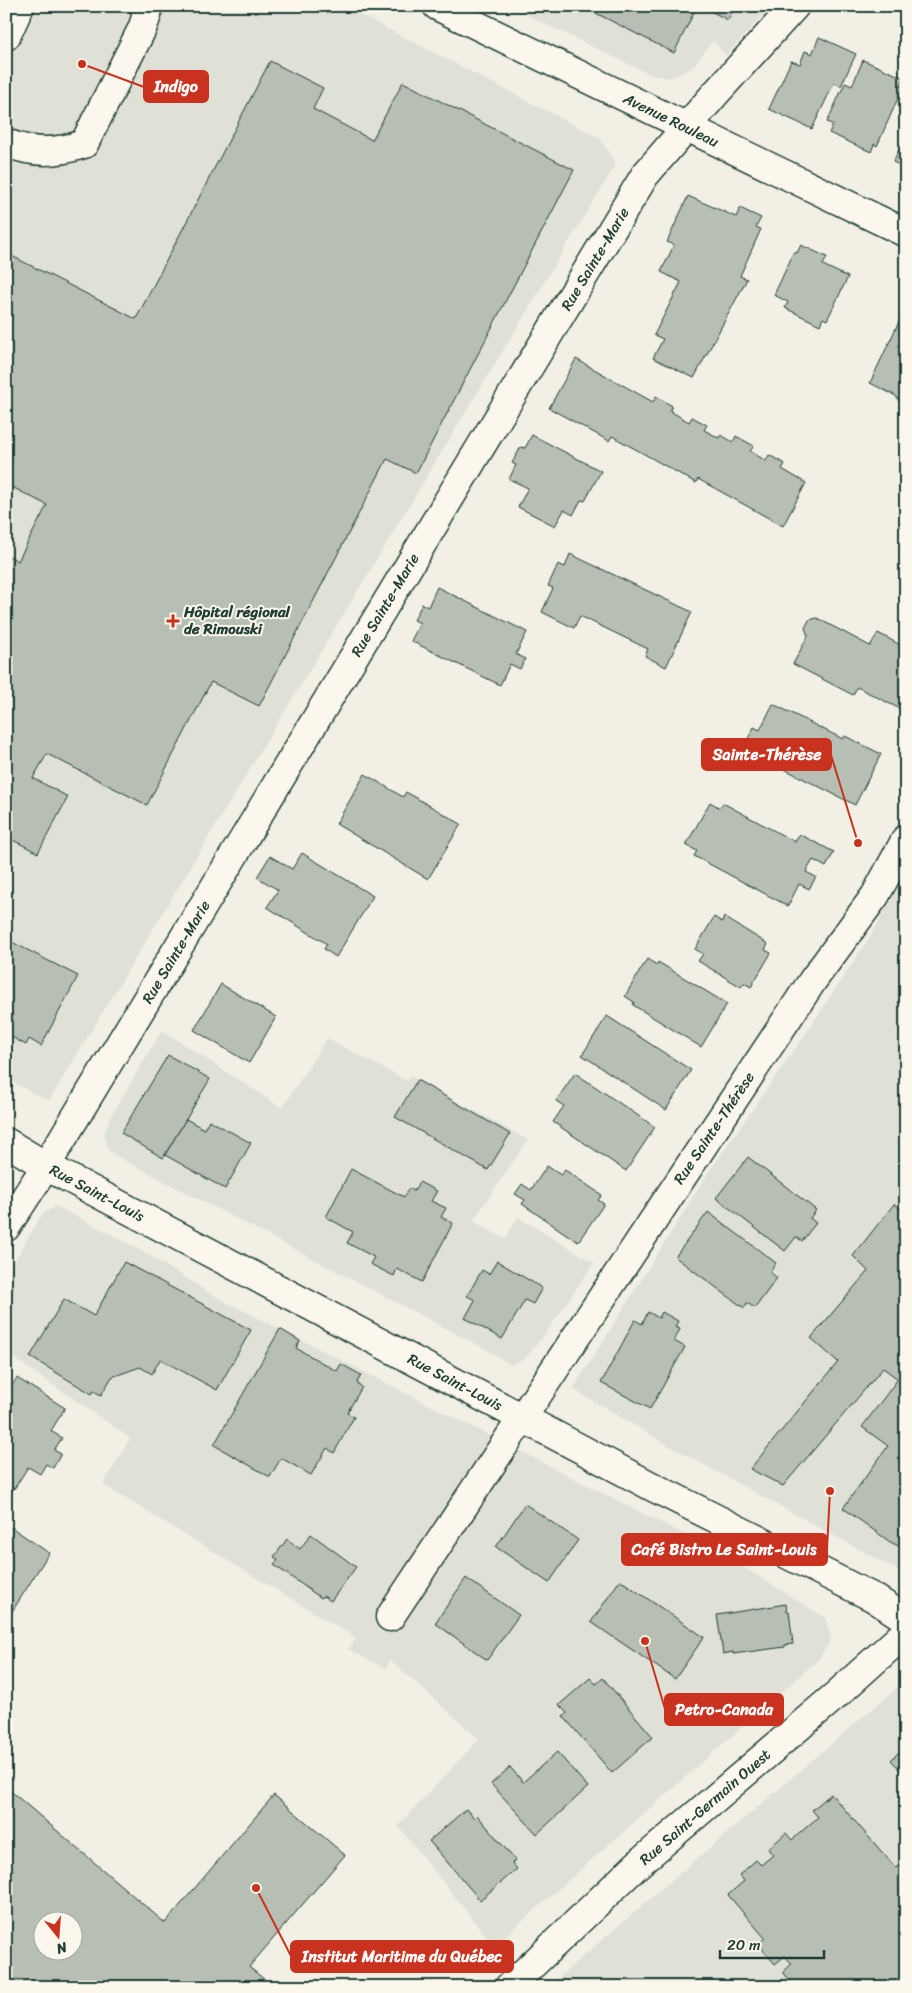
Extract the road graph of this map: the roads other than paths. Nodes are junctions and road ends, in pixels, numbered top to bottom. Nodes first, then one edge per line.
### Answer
1 (20, 6) edge
2 (144, 6) edge
3 (438, 6) edge
4 (795, 6) edge
5 (482, 16) edge
6 (6, 36) edge
7 (686, 127) junction
8 (6, 143) edge
9 (906, 233) edge
10 (906, 839) edge
11 (6, 1142) edge
12 (46, 1166) junction
13 (6, 1227) edge
14 (522, 1417) junction
15 (390, 1617) dead end
16 (906, 1619) edge
17 (906, 1632) edge
18 (509, 1987) edge

1 - 6 street
2 - 8 street
3 - 5 street, Avenue Rouleau
4 - 7 street, Rue Sainte-Marie
5 - 7 street, Avenue Rouleau
7 - 9 street, Avenue Rouleau
7 - 12 street, Rue Sainte-Marie
10 - 14 street, Rue Sainte-Thérèse
11 - 12 street, Rue Saint-Louis
12 - 13 street, Rue Sainte-Marie
12 - 14 street, Rue Saint-Louis
14 - 15 street, Rue Sainte-Thérèse
14 - 16 street, Rue Saint-Louis
17 - 18 street, Rue Saint-Germain Ouest

